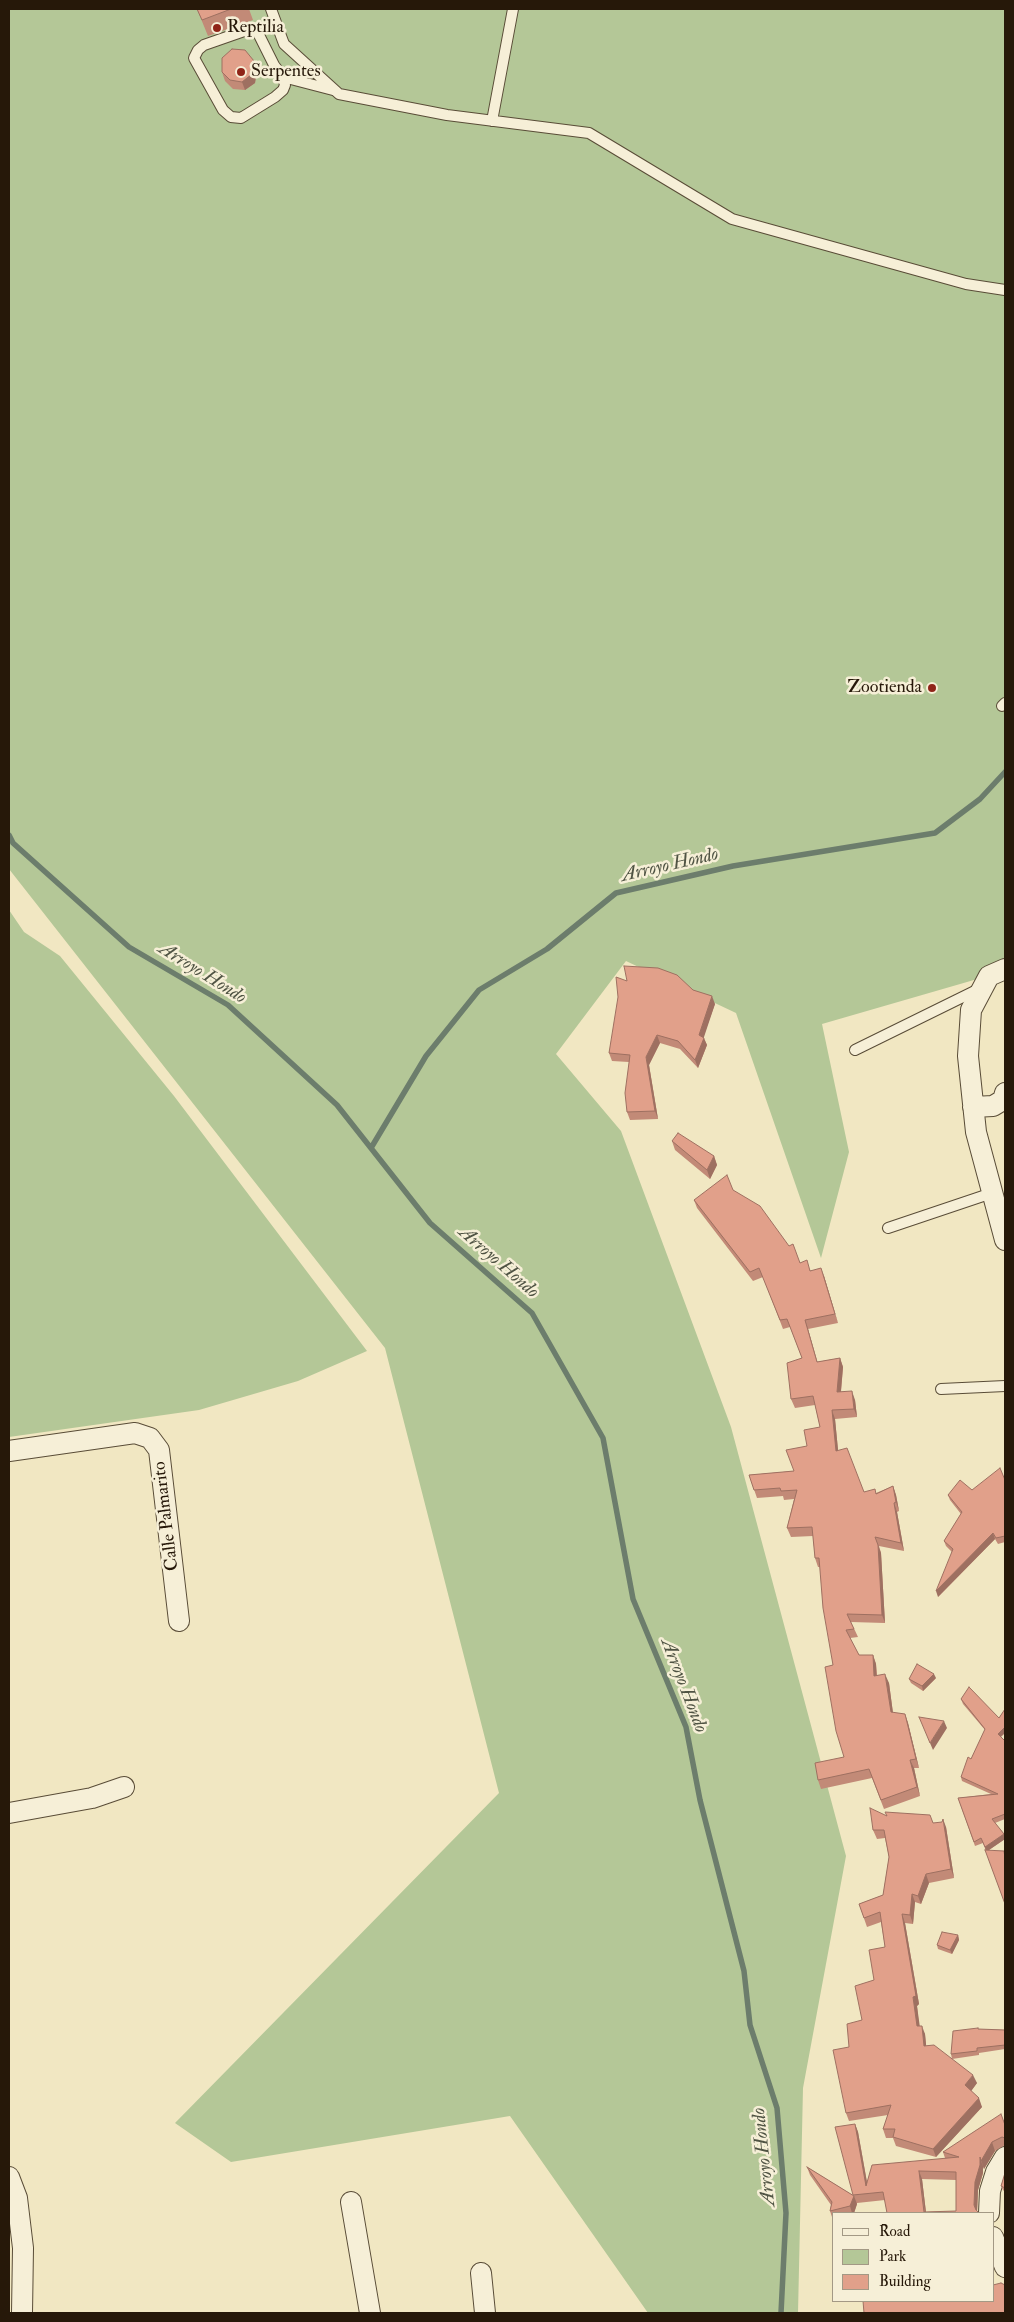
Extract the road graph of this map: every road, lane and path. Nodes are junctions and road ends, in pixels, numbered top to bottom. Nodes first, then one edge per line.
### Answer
1 (271, 9) edge
2 (513, 9) edge
3 (283, 77) junction
4 (336, 90) junction
5 (492, 121) junction
6 (1005, 290) edge
7 (992, 978) edge
8 (855, 1050) dead end
9 (1005, 1093) edge
10 (973, 1107) junction
11 (992, 1193) junction
12 (888, 1228) dead end
13 (1005, 1240) edge
14 (1005, 1386) edge
15 (941, 1389) dead end
16 (9, 1451) edge
17 (179, 1621) dead end
18 (124, 1787) dead end
19 (9, 1812) edge
20 (1001, 2165) edge
21 (9, 2177) edge
22 (351, 2202) dead end
23 (989, 2212) edge
24 (994, 2240) edge
25 (1005, 2267) edge
26 (481, 2272) dead end
27 (22, 2313) edge
28 (370, 2313) edge
29 (485, 2313) edge

1 - 4 lane
2 - 5 lane
3 - 3 lane
3 - 4 lane
4 - 5 lane
5 - 6 lane
7 - 8 lane
7 - 10 street
9 - 10 street
10 - 11 street
11 - 12 lane
11 - 13 street
14 - 15 lane
16 - 17 street, Calle Palmarito
18 - 19 street
20 - 23 street
21 - 27 street
22 - 28 street
24 - 25 street
26 - 29 street

